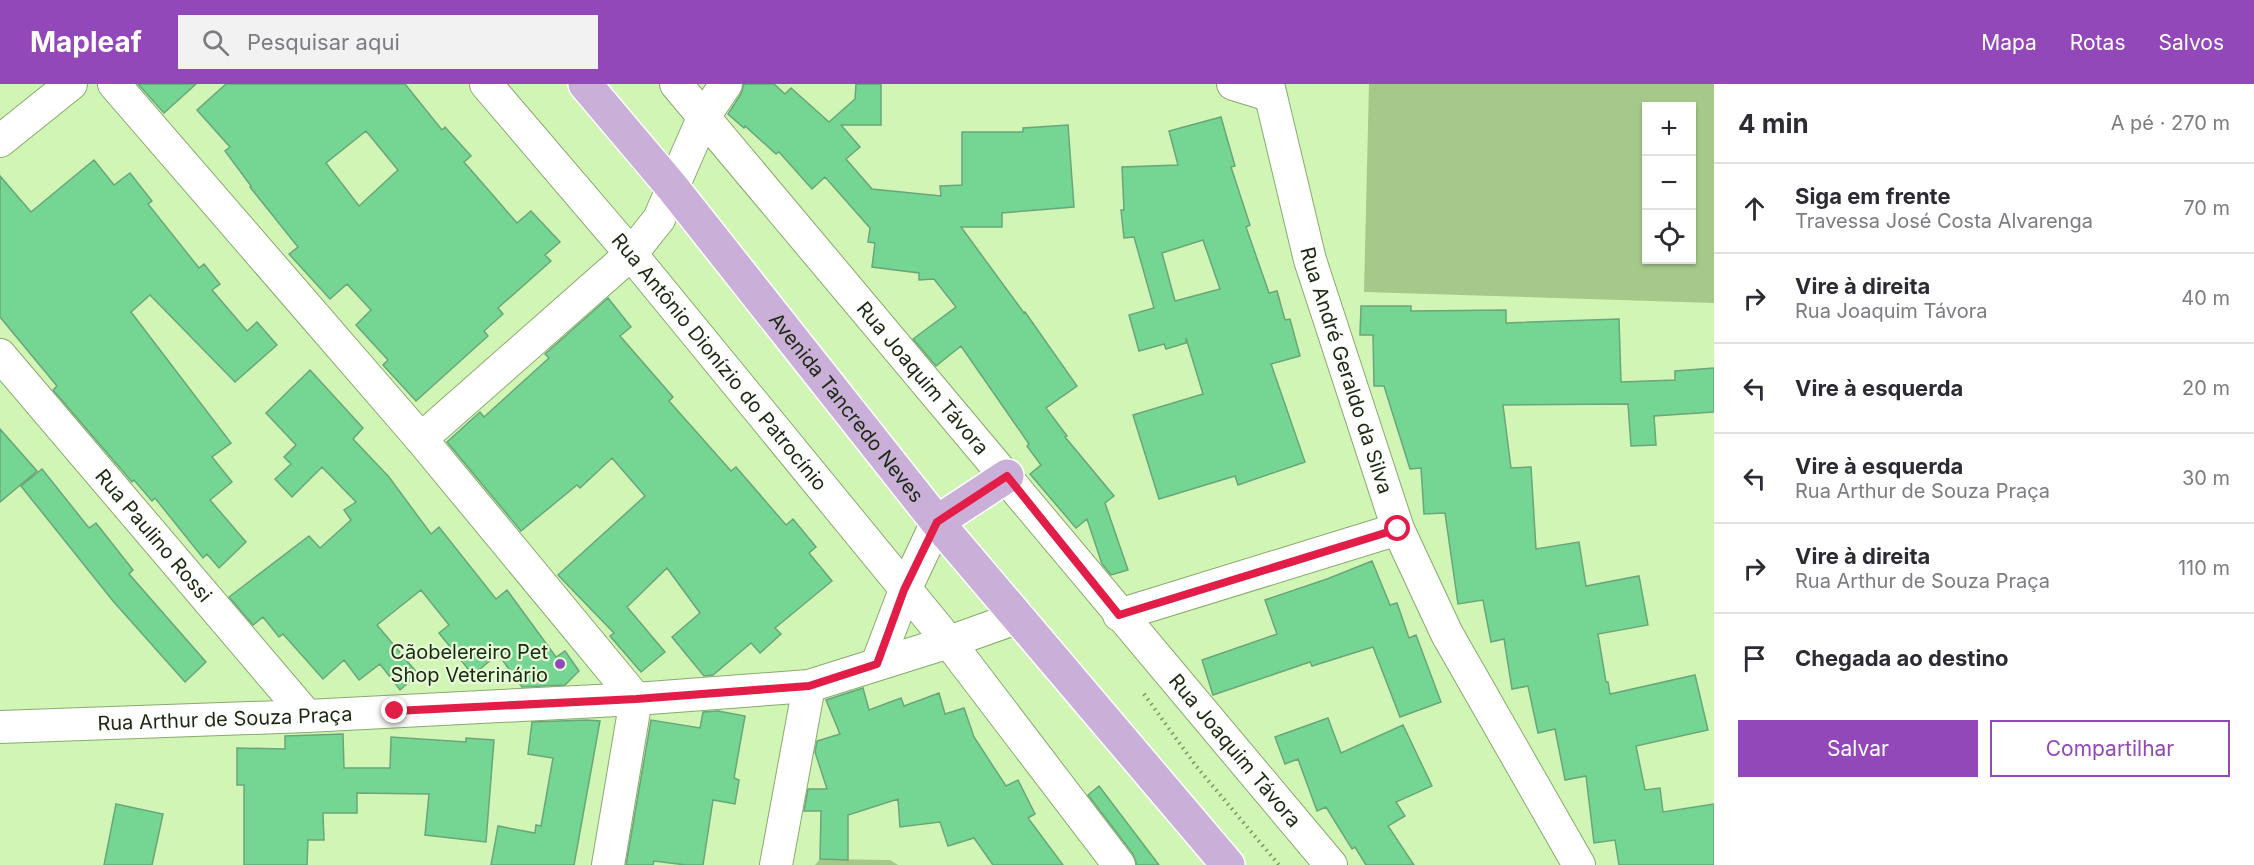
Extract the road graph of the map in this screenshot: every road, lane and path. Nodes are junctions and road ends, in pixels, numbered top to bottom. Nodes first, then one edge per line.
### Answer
1 (71, 84) edge
2 (114, 84) edge
3 (486, 84) edge
4 (585, 84) edge
5 (676, 84) edge
6 (726, 84) edge
7 (1233, 84) edge
8 (1269, 90) edge
9 (703, 118) junction
10 (0, 141) edge
11 (672, 187) junction
12 (631, 254) junction
13 (0, 355) edge
14 (421, 439) junction
15 (1007, 476) junction
16 (937, 522) junction
17 (1398, 529) junction
18 (904, 590) junction
19 (1119, 615) junction
20 (1019, 617) junction
21 (949, 642) junction
22 (877, 664) junction
23 (1138, 685) dead end
24 (809, 686) junction
25 (636, 699) junction
26 (307, 716) junction
27 (0, 727) edge
28 (608, 865) edge
29 (776, 865) edge
30 (1119, 865) edge
31 (1228, 865) edge
32 (1279, 865) edge
33 (1331, 865) edge
34 (1579, 865) edge

1 - 10 street
2 - 14 street
3 - 12 street, Rua Antônio Dionízio do Patrocínio
4 - 11 main road, Avenida Tancredo Neves
5 - 9 street, Rua Joaquim Távora
6 - 9 street
7 - 8 street
8 - 17 street, Rua André Geraldo da Silva
9 - 11 street
9 - 15 street, Rua Joaquim Távora
11 - 12 street
11 - 16 main road, Avenida Tancredo Neves
12 - 14 street
12 - 18 street, Rua Antônio Dionízio do Patrocínio
13 - 26 street, Rua Paulino Rossi
14 - 25 street
15 - 16 main road
15 - 19 street, Rua Joaquim Távora
16 - 18 street
16 - 20 main road, Avenida Tancredo Neves
17 - 19 street
17 - 34 street, Rua André Geraldo da Silva
18 - 21 street, Rua Antônio Dionízio do Patrocínio
18 - 22 street
19 - 33 street, Rua Joaquim Távora
20 - 21 street, Rua Arthur de Souza Praça
20 - 31 main road, Avenida Tancredo Neves
21 - 22 street, Rua Arthur de Souza Praça
21 - 30 street, Rua Antônio Dionízio do Patrocínio
22 - 24 street, Rua Arthur de Souza Praça
23 - 32 path
24 - 25 street, Rua Arthur de Souza Praça
24 - 29 street
25 - 26 street, Rua Arthur de Souza Praça
25 - 28 street
26 - 27 street, Rua Arthur de Souza Praça

